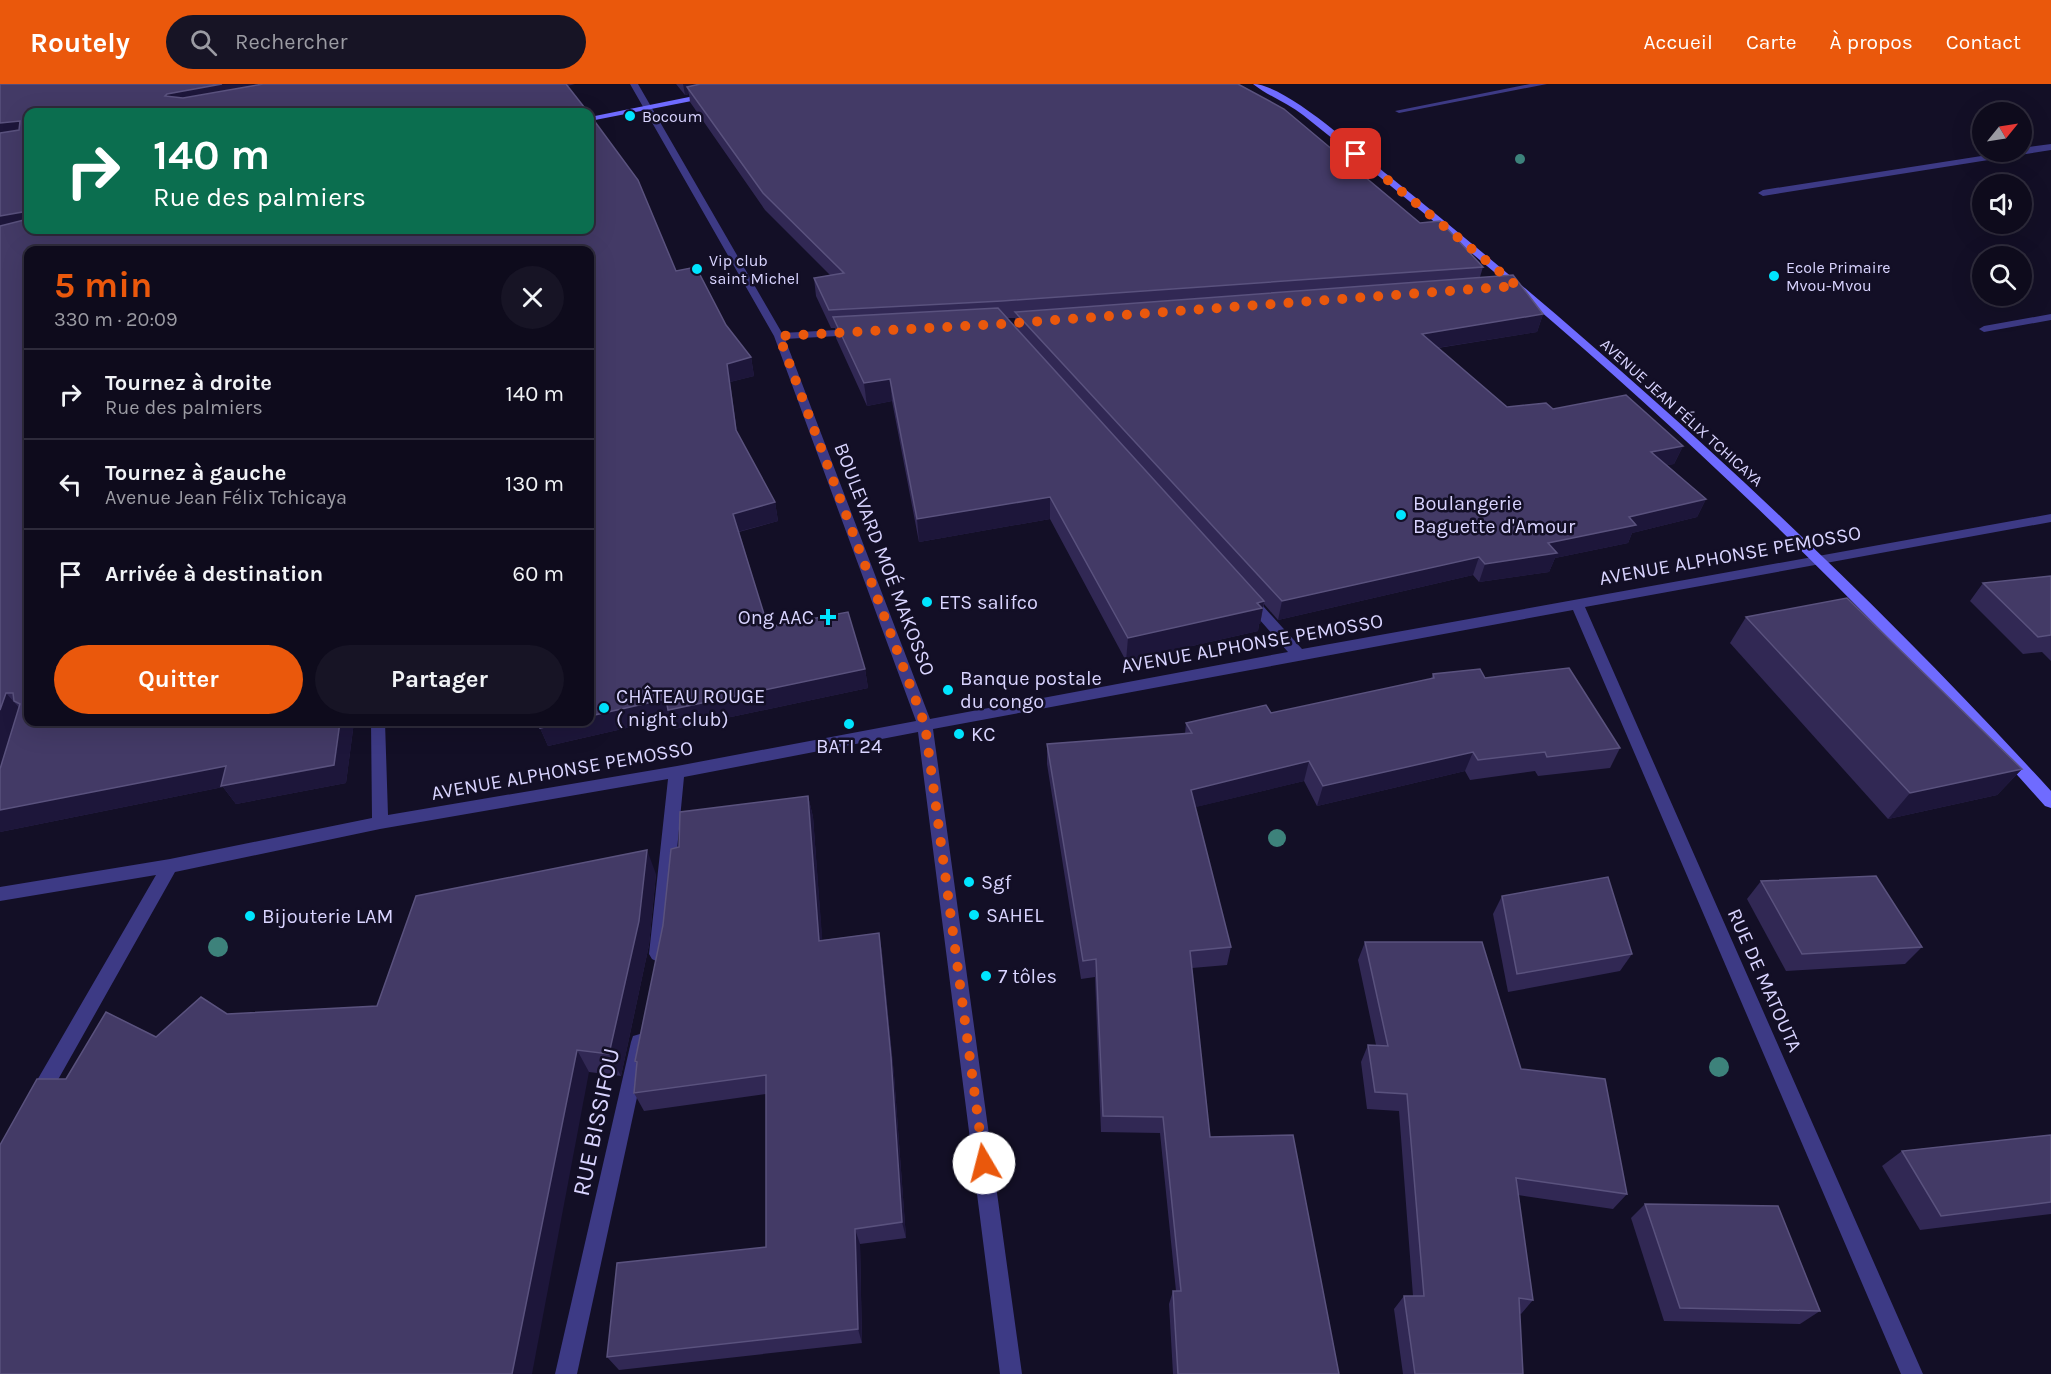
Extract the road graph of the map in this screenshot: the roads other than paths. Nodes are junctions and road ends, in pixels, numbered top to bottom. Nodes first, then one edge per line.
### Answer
1 (634, 84) edge
2 (1257, 84) edge
3 (1543, 84) edge
4 (717, 93) edge
5 (649, 106) junction
6 (1399, 111) dead end
7 (594, 118) edge
8 (2051, 147) edge
9 (2032, 150) edge
10 (1972, 159) edge
11 (1762, 193) dead end
12 (2051, 317) edge
13 (1984, 329) dead end
14 (861, 332) edge
15 (779, 336) junction
16 (2051, 518) edge
17 (1820, 560) junction
18 (1237, 586) edge
19 (1577, 604) junction
20 (1299, 655) junction
21 (925, 725) junction
22 (378, 726) edge
23 (677, 772) junction
24 (2051, 802) edge
25 (380, 824) junction
26 (170, 866) junction
27 (0, 894) edge
28 (656, 968) edge
29 (644, 1026) edge
30 (29, 1112) edge
31 (566, 1374) edge
32 (1011, 1374) edge
33 (1912, 1374) edge

1 - 5 street, BOULEVARD MOÉ MAKOSSO
2 - 17 street, AVENUE JEAN FÉLIX TCHICAYA
3 - 6 street
4 - 5 street
5 - 7 street
5 - 15 street, BOULEVARD MOÉ MAKOSSO
8 - 9 street
10 - 11 street
12 - 13 street
14 - 15 street
15 - 21 street, BOULEVARD MOÉ MAKOSSO
16 - 17 street, AVENUE ALPHONSE PEMOSSO
17 - 19 street, AVENUE ALPHONSE PEMOSSO
17 - 24 street, AVENUE JEAN FÉLIX TCHICAYA
18 - 20 street
19 - 20 street, AVENUE ALPHONSE PEMOSSO
19 - 33 street, RUE DE MATOUTA
20 - 21 street, AVENUE ALPHONSE PEMOSSO
21 - 23 street, AVENUE ALPHONSE PEMOSSO
21 - 32 street, BOULEVARD MOÉ MAKOSSO
22 - 25 street
23 - 25 street, AVENUE ALPHONSE PEMOSSO
23 - 28 street
25 - 26 street, AVENUE ALPHONSE PEMOSSO
26 - 27 street, AVENUE ALPHONSE PEMOSSO
26 - 30 street
29 - 31 street, RUE BISSIFOU

